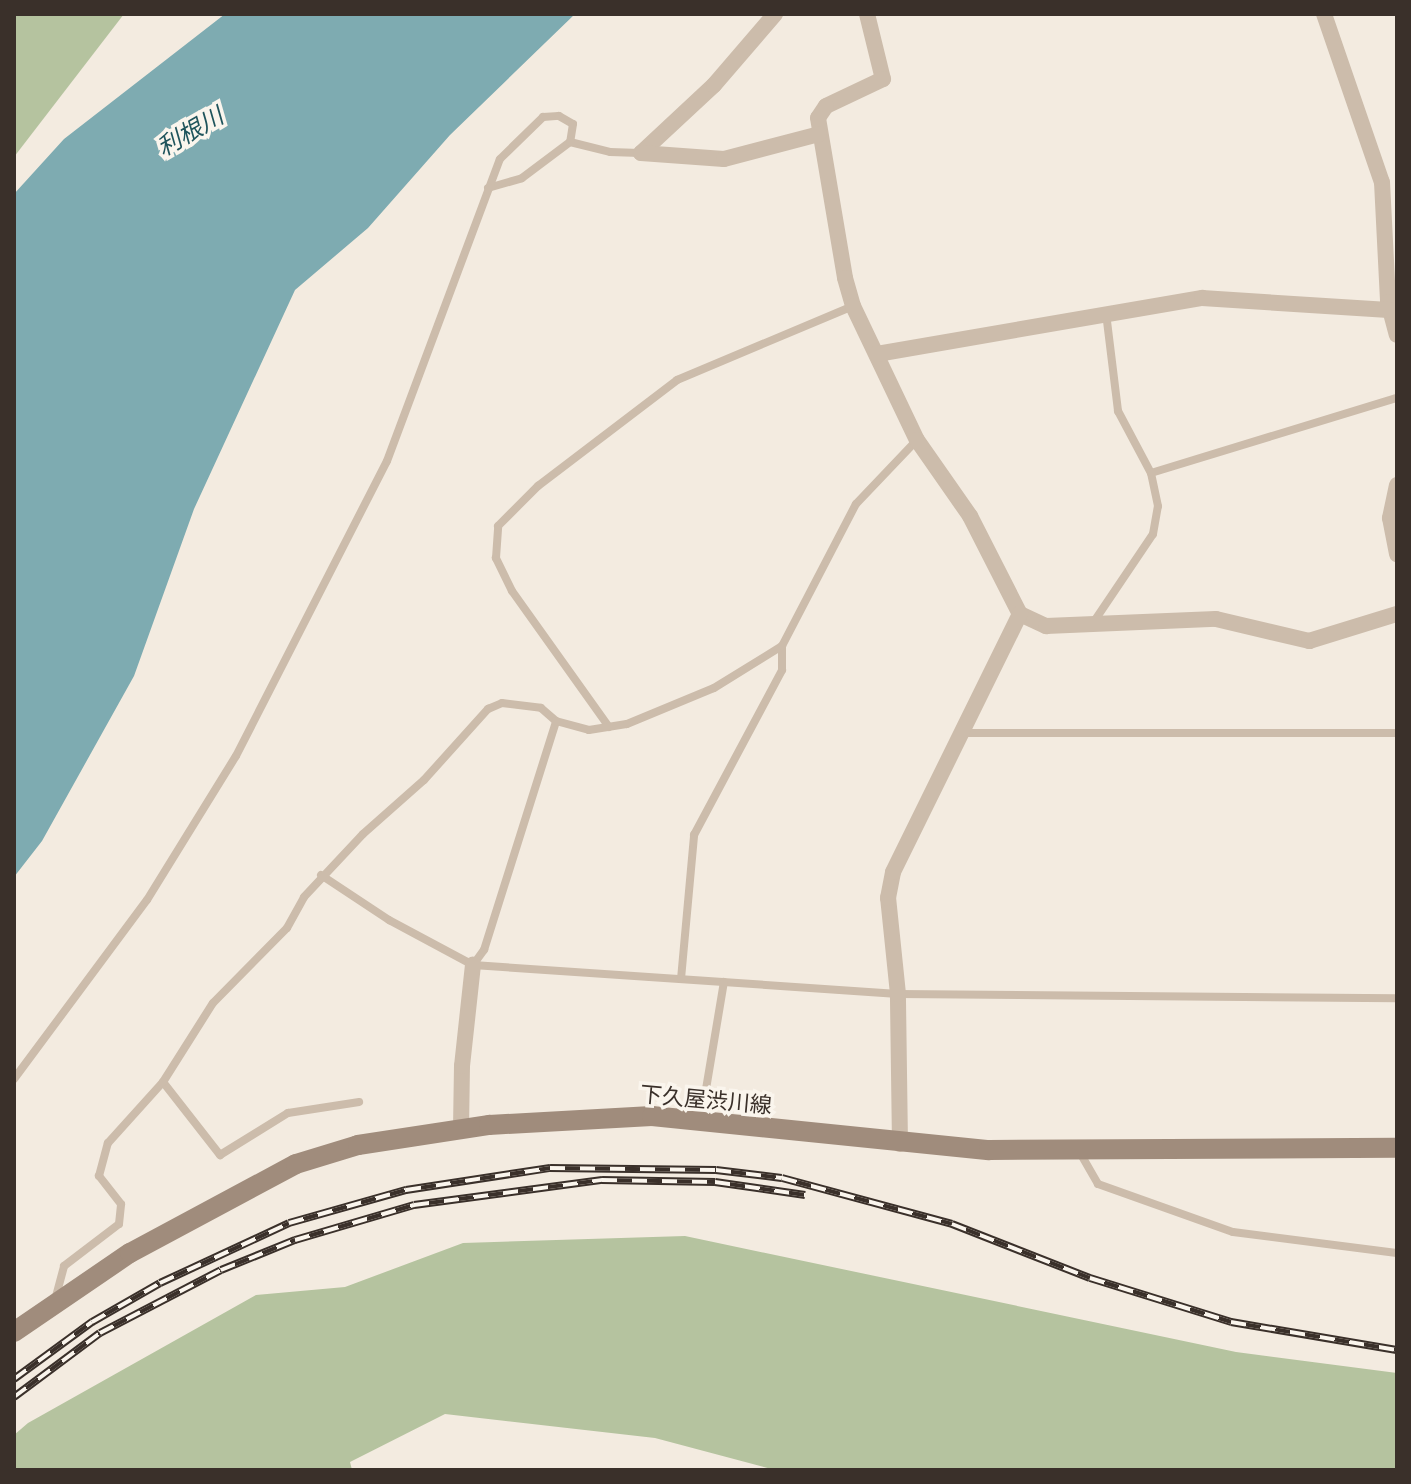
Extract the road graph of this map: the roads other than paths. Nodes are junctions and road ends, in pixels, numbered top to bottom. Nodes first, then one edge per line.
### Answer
1 (775, 14) edge
2 (867, 14) edge
3 (1324, 14) edge
4 (819, 134) junction
5 (570, 142) junction
6 (641, 153) junction
7 (488, 188) junction
8 (853, 306) junction
9 (1389, 310) junction
10 (1106, 313) junction
11 (1397, 335) edge
12 (877, 354) junction
13 (1397, 398) edge
14 (917, 440) junction
15 (1151, 473) junction
16 (1397, 485) edge
17 (1397, 554) edge
18 (1020, 614) junction
19 (1397, 614) edge
20 (1093, 623) junction
21 (782, 646) junction
22 (556, 721) junction
23 (609, 727) junction
24 (962, 733) junction
25 (1397, 733) edge
26 (321, 875) junction
27 (473, 965) junction
28 (681, 979) junction
29 (724, 982) junction
30 (898, 994) junction
31 (1397, 998) edge
32 (14, 1079) edge
33 (163, 1082) junction
34 (359, 1102) dead end
35 (700, 1121) junction
36 (461, 1129) junction
37 (900, 1144) junction
38 (1397, 1148) edge
39 (1078, 1151) junction
40 (1397, 1253) edge
41 (55, 1301) junction
42 (14, 1332) edge

1 - 6 street
2 - 4 street
3 - 9 street
4 - 6 street
4 - 8 street
5 - 6 lane
5 - 7 lane
5 - 7 lane
7 - 32 lane
8 - 12 street
8 - 23 lane
9 - 10 street
9 - 11 street
10 - 12 street
10 - 15 lane
12 - 14 street
13 - 15 lane
14 - 18 street
14 - 21 lane
15 - 20 lane
16 - 17 street
18 - 20 street
18 - 24 street
19 - 20 street
21 - 23 lane
21 - 28 lane
22 - 23 lane
22 - 26 lane
22 - 27 lane
24 - 25 lane
24 - 30 street
26 - 27 lane
26 - 33 lane
27 - 28 lane
27 - 36 street
28 - 29 lane
29 - 30 lane
29 - 35 lane
30 - 31 lane
30 - 37 street
33 - 34 lane
33 - 41 lane
35 - 36 main road, 下久屋渋川線
35 - 37 main road, 下久屋渋川線
36 - 41 main road, 下久屋渋川線
37 - 39 main road, 下久屋渋川線
38 - 39 main road, 下久屋渋川線
39 - 40 lane
41 - 42 main road, 下久屋渋川線

